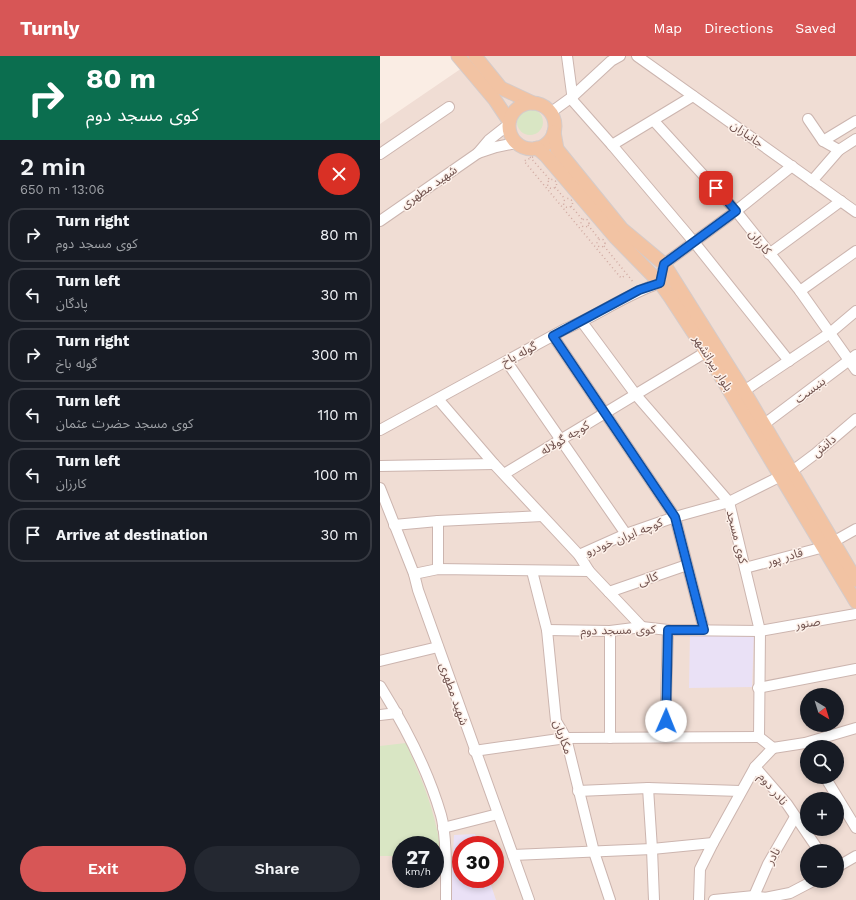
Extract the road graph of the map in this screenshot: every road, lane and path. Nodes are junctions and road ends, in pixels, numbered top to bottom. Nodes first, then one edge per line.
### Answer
1 (458, 56) edge
2 (474, 56) edge
3 (567, 56) edge
4 (620, 56) edge
5 (637, 56) edge
6 (693, 96) junction
7 (572, 97) junction
8 (533, 103) junction
9 (449, 107) dead end
10 (550, 112) junction
11 (808, 119) dead end
12 (654, 121) junction
13 (856, 121) edge
14 (509, 123) junction
15 (840, 130) junction
16 (554, 132) junction
17 (823, 140) junction
18 (852, 142) edge
19 (516, 143) junction
20 (612, 145) junction
21 (537, 148) junction
22 (839, 150) junction
23 (478, 153) junction
24 (380, 154) edge
25 (792, 166) junction
26 (550, 180) junction
27 (812, 180) junction
28 (547, 186) junction
29 (556, 187) junction
30 (565, 199) junction
31 (841, 201) junction
32 (571, 206) junction
33 (564, 207) junction
34 (736, 211) junction
35 (856, 212) edge
36 (582, 219) junction
37 (380, 221) edge
38 (588, 225) junction
39 (582, 226) junction
40 (580, 228) junction
41 (599, 240) junction
42 (694, 242) junction
43 (598, 245) junction
44 (604, 246) junction
45 (596, 247) junction
46 (856, 251) edge
47 (769, 254) junction
48 (664, 264) junction
49 (626, 275) junction
50 (660, 283) junction
51 (639, 290) junction
52 (800, 291) junction
53 (856, 311) edge
54 (582, 322) junction
55 (830, 333) junction
56 (553, 336) junction
57 (706, 352) junction
58 (852, 358) edge
59 (788, 361) junction
60 (507, 362) junction
61 (856, 370) edge
62 (744, 391) junction
63 (636, 395) junction
64 (438, 399) junction
65 (605, 414) junction
66 (763, 425) junction
67 (854, 425) edge
68 (380, 430) edge
69 (561, 441) junction
70 (494, 464) junction
71 (380, 466) edge
72 (504, 474) junction
73 (786, 474) junction
74 (380, 488) edge
75 (729, 502) junction
76 (542, 516) junction
77 (675, 517) junction
78 (438, 521) junction
79 (394, 525) junction
80 (856, 530) edge
81 (626, 534) junction
82 (828, 545) junction
83 (579, 554) junction
84 (687, 565) junction
85 (745, 568) junction
86 (438, 569) junction
87 (532, 571) junction
88 (589, 571) junction
89 (414, 574) junction
90 (856, 580) edge
91 (609, 592) junction
92 (856, 602) edge
93 (856, 614) edge
94 (642, 627) junction
95 (547, 630) junction
96 (668, 630) junction
97 (704, 630) junction
98 (610, 631) junction
99 (760, 631) junction
100 (438, 647) junction
101 (380, 661) edge
102 (856, 669) edge
103 (380, 686) edge
104 (758, 688) junction
105 (397, 713) junction
106 (380, 714) edge
107 (856, 729) edge
108 (665, 736) junction
109 (759, 737) junction
110 (566, 738) junction
111 (610, 738) junction
112 (822, 740) edge
113 (800, 746) edge
114 (772, 748) junction
115 (474, 751) junction
116 (755, 767) junction
117 (829, 784) edge
118 (648, 788) junction
119 (578, 790) junction
120 (740, 792) junction
121 (498, 814) junction
122 (795, 817) junction
123 (443, 828) junction
124 (856, 828) edge
125 (713, 842) junction
126 (814, 844) edge
127 (652, 849) junction
128 (594, 852) junction
129 (513, 855) junction
130 (856, 856) edge
131 (844, 863) edge
132 (800, 888) edge
133 (754, 896) junction
134 (765, 899) edge
135 (446, 900) edge
136 (529, 900) edge
137 (610, 900) edge
138 (654, 900) edge
139 (699, 900) edge
140 (714, 900) edge

1 - 14 main road
2 - 8 main road
3 - 7 street
4 - 7 street
5 - 6 street, جانبازان
6 - 12 street
6 - 25 street, جانبازان
7 - 10 street
7 - 20 street
8 - 10 main road
8 - 14 main road
9 - 24 street
10 - 16 main road
11 - 17 street
12 - 20 street
12 - 34 street, کارزان
13 - 15 street
14 - 19 main road
14 - 23 street
15 - 17 street
15 - 18 street
16 - 21 main road
16 - 48 main road, بلوار پیرانشهر
17 - 22 street
18 - 22 street
19 - 21 main road
19 - 23 street
20 - 42 street
21 - 50 main road, بلوار پیرانشهر
22 - 27 street
23 - 37 street, شهید مطهری
25 - 27 street, جانبازان
25 - 34 street
26 - 28 path
26 - 28 path
26 - 29 path
27 - 31 street, جانبازان
28 - 29 path
28 - 33 path
29 - 30 path
30 - 32 path
30 - 33 path
31 - 35 street, جانبازان
31 - 47 street
32 - 33 path
32 - 36 path
33 - 40 path
34 - 42 street
34 - 47 street, کارزان
36 - 38 path
36 - 39 path
38 - 39 path
38 - 41 path
39 - 40 path
40 - 45 path
41 - 43 path
41 - 44 path
42 - 48 street
42 - 59 street
43 - 44 path
43 - 45 path
44 - 49 path
45 - 49 path
46 - 52 street
47 - 52 street, کارزان
48 - 50 street
48 - 62 main road, بلوار پیرانشهر
49 - 51 path
50 - 51 street, گوله باخ
50 - 57 main road, بلوار پیرانشهر
51 - 54 street, گوله باخ
52 - 55 street, کارزان
53 - 55 street
54 - 56 street, گوله باخ
54 - 63 street, کوی مسجد
55 - 58 street, کارزان
55 - 59 street
56 - 60 street, گوله باخ
56 - 65 street
57 - 63 street, کوچه گولاله
57 - 73 main road, بلوار پیرانشهر
58 - 61 street, کارزان
58 - 66 street, بنبست
59 - 62 street
60 - 64 street, گوله باخ
60 - 69 street
62 - 66 main road, بلوار پیرانشهر
63 - 65 street, کوچه گولاله
63 - 75 street, کوی مسجد
64 - 68 street, گوله باخ
64 - 70 street
65 - 69 street, کوچه گولاله
65 - 77 street
66 - 73 main road, بلوار پیرانشهر
67 - 73 street, دانش
69 - 72 street, کوچه گولاله
69 - 81 street
70 - 71 street
70 - 72 street
72 - 76 street
73 - 75 street, کوچه ایران خودرو
73 - 82 main road, بلوار پیرانشهر
74 - 79 street, شهید مطهری
75 - 77 street, کوچه ایران خودرو
75 - 85 street, کوی مسجد
76 - 78 street
76 - 83 street
77 - 81 street, کوچه ایران خودرو
77 - 84 street
78 - 79 street
78 - 86 street
79 - 89 street, شهید مطهری
80 - 82 street, قادر پور
81 - 83 street, کوچه ایران خودرو
82 - 85 street, قادر پور
82 - 90 main road, بلوار پیرانشهر
82 - 92 main road, بلوار پیرانشهر
83 - 88 street
84 - 91 street, کالی
84 - 97 street
85 - 99 street, کوی مسجد
86 - 87 street
86 - 89 street
87 - 88 street
87 - 95 street, مکاریان
88 - 91 street
89 - 100 street, شهید مطهری
91 - 94 street
93 - 99 street, صنور
94 - 96 street, کوی مسجد دوم
94 - 98 street, کوی مسجد دوم
95 - 98 street, کوی مسجد دوم
95 - 110 street, مکاریان
96 - 97 street, کوی مسجد دوم
96 - 108 street
97 - 99 street, کوی مسجد دوم
98 - 111 street
99 - 104 street, کوی مسجد
100 - 101 street
100 - 115 street, شهید مطهری
102 - 104 street
103 - 105 street
104 - 109 street, کوی مسجد
105 - 106 street
105 - 123 street
107 - 112 street
108 - 109 street
108 - 111 street
109 - 114 street
110 - 111 street
110 - 115 street
110 - 119 street, مکاریان
113 - 114 street
114 - 116 street
115 - 121 street, شهید مطهری
116 - 120 street
116 - 122 street, نادر دوم
117 - 124 street
118 - 119 street
118 - 120 street
118 - 127 street
119 - 128 street, مکاریان
120 - 125 street
121 - 123 street
121 - 129 street, شهید مطهری
122 - 126 street, نادر دوم
122 - 133 street, نادر
123 - 135 street
125 - 127 street
125 - 139 street
127 - 128 street
127 - 138 street
128 - 129 street
128 - 137 street, مکاریان
129 - 136 street, شهید مطهری
130 - 131 street
132 - 134 street
133 - 134 street
133 - 140 street

